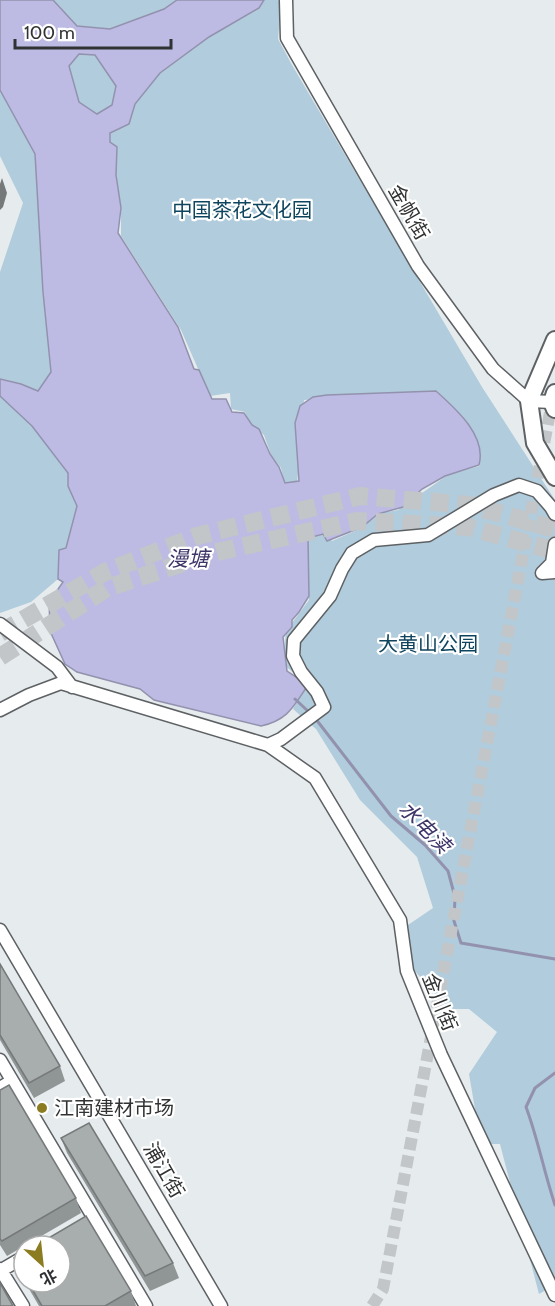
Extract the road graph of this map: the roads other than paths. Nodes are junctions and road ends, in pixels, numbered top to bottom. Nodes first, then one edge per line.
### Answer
1 (286, 0) edge
2 (555, 340) edge
3 (529, 401) junction
4 (554, 401) edge
5 (555, 477) edge
6 (555, 514) edge
7 (555, 544) edge
8 (555, 572) edge
9 (0, 624) edge
10 (72, 687) junction
11 (0, 710) edge
12 (268, 745) junction
13 (0, 930) edge
14 (0, 1060) edge
15 (12, 1081) junction
16 (0, 1088) edge
17 (0, 1270) edge
18 (555, 1295) edge
19 (23, 1306) edge
20 (146, 1306) edge
21 (221, 1306) edge

1 - 3 street, 金帆街
2 - 3 main road
3 - 4 street
3 - 5 main road
6 - 12 street
7 - 8 street
9 - 10 street
10 - 11 street
10 - 12 street, 金川街
12 - 18 street, 金川街
13 - 21 street, 浦江街
14 - 15 street
15 - 16 street
15 - 20 street
17 - 19 street

